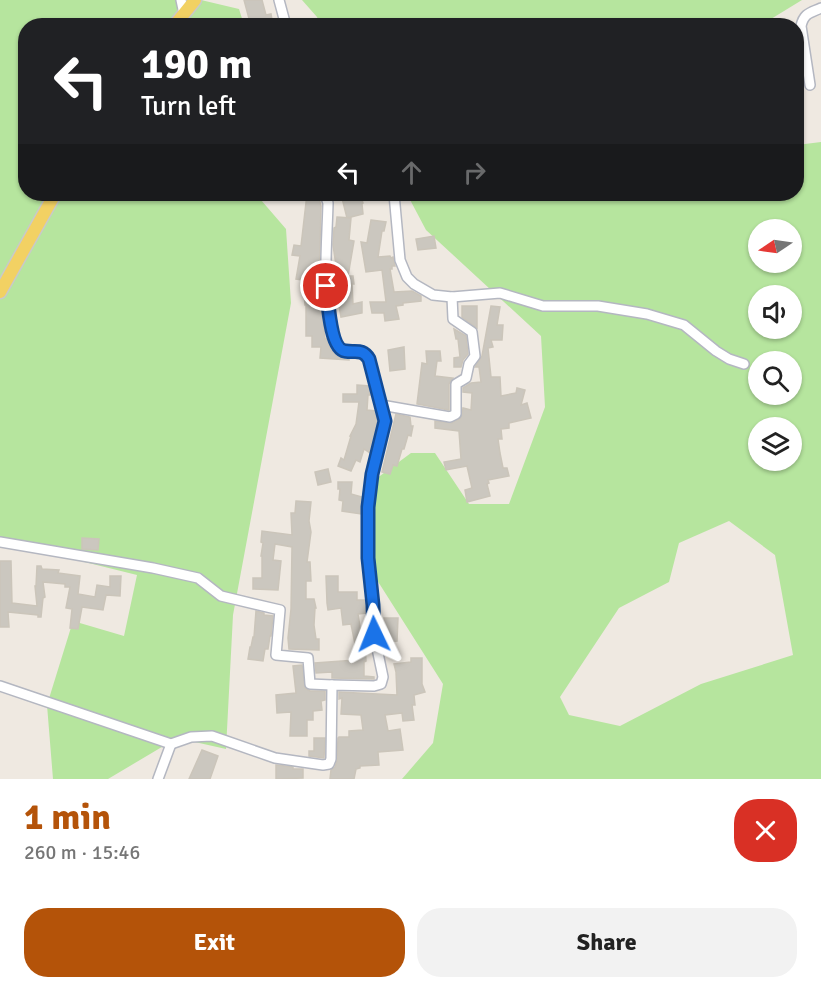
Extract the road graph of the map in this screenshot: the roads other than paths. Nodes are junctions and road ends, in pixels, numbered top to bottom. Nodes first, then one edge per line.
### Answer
1 (180, 0) edge
2 (195, 0) edge
3 (279, 0) edge
4 (821, 8) edge
5 (184, 14) junction
6 (181, 18) edge
7 (284, 18) edge
8 (803, 18) edge
9 (804, 46) edge
10 (810, 85) dead end
11 (51, 201) edge
12 (327, 201) edge
13 (395, 201) edge
14 (0, 292) edge
15 (453, 297) junction
16 (744, 364) dead end
17 (381, 405) junction
18 (0, 542) edge
19 (332, 685) junction
20 (0, 686) edge
21 (171, 744) junction
22 (158, 779) edge

1 - 5 street
2 - 5 main road
3 - 7 street
4 - 8 street
5 - 6 main road
9 - 10 street
11 - 14 main road
12 - 17 street
13 - 15 street
15 - 16 street
15 - 17 street
17 - 19 street
18 - 19 street
19 - 21 street
20 - 21 street
21 - 22 street

